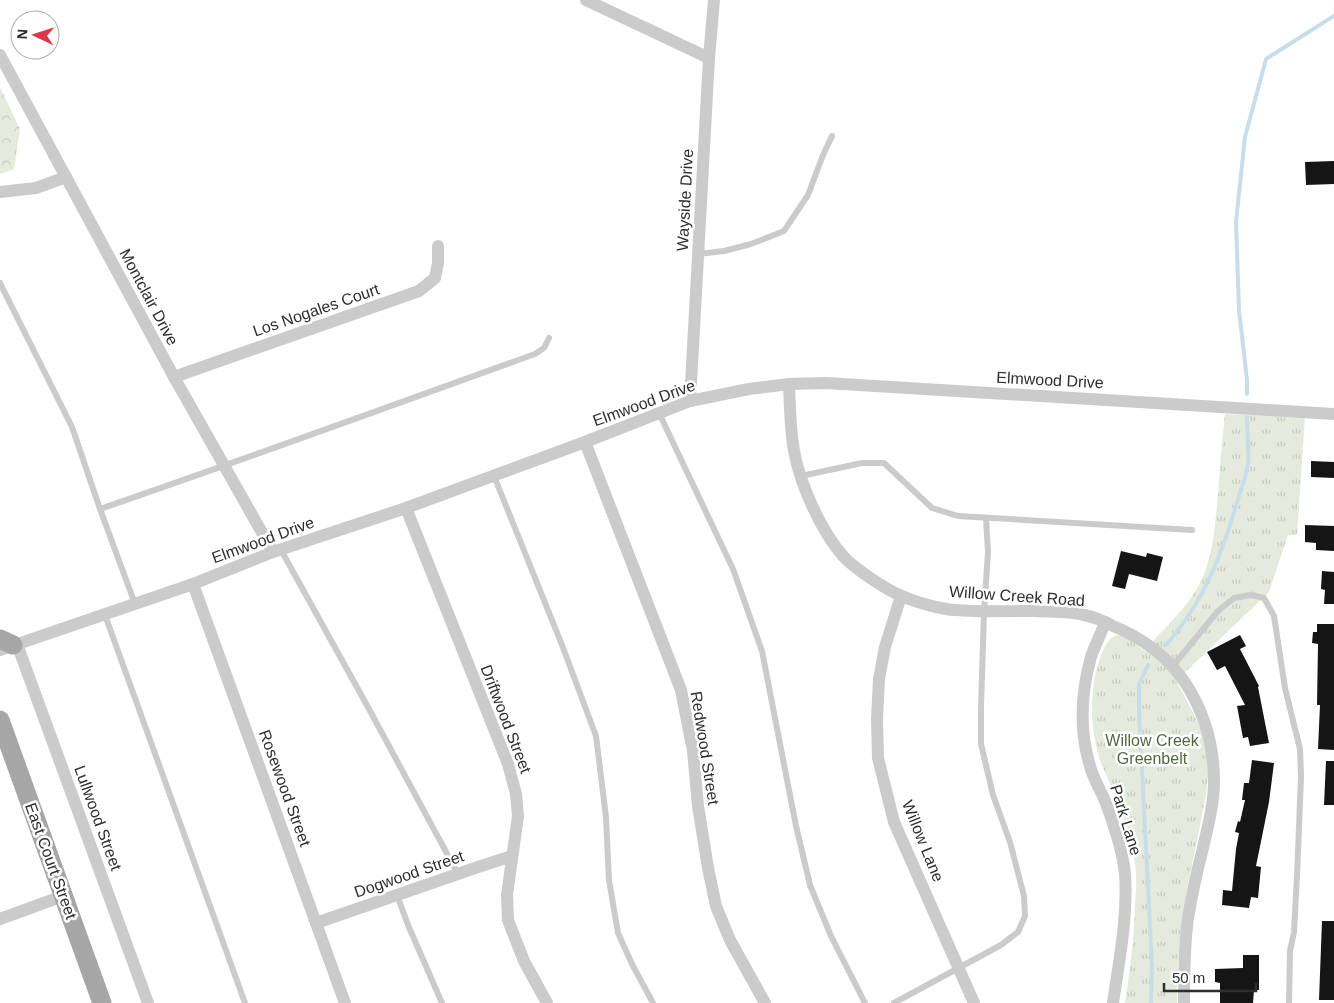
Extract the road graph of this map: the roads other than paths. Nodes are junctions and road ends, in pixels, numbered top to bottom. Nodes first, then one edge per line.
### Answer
1 (586, 0) edge
2 (714, 0) edge
3 (0, 55) edge
4 (709, 58) junction
5 (832, 136) dead end
6 (66, 177) junction
7 (0, 192) edge
8 (438, 246) dead end
9 (698, 254) junction
10 (0, 284) edge
11 (549, 338) dead end
12 (174, 377) junction
13 (789, 384) junction
14 (690, 401) junction
15 (660, 414) junction
16 (1334, 414) edge
17 (585, 442) junction
18 (225, 466) junction
19 (494, 476) junction
20 (801, 476) junction
21 (406, 508) junction
22 (100, 509) junction
23 (986, 518) junction
24 (1192, 530) dead end
25 (277, 551) junction
26 (193, 584) junction
27 (901, 596) junction
28 (135, 604) junction
29 (984, 612) junction
30 (105, 614) junction
31 (1105, 622) junction
32 (8, 644) edge
33 (1173, 666) junction
34 (0, 720) edge
35 (512, 856) junction
36 (458, 874) junction
37 (397, 895) junction
38 (63, 896) junction
39 (0, 919) edge
40 (316, 924) junction
41 (958, 968) junction
42 (102, 1003) edge
43 (148, 1003) edge
44 (246, 1003) edge
45 (345, 1003) edge
46 (442, 1003) edge
47 (547, 1003) edge
48 (653, 1003) edge
49 (764, 1003) edge
50 (865, 1003) edge
51 (894, 1003) edge
52 (974, 1003) edge
53 (1113, 1003) edge
54 (1184, 1003) edge
55 (1289, 1003) edge

1 - 4 street
2 - 4 street, Wayside Drive
3 - 6 street, Montclair Drive
4 - 9 street, Wayside Drive
5 - 9 lane
6 - 7 street
6 - 12 street, Montclair Drive
8 - 12 street, Los Nogales Court
9 - 14 street, Wayside Drive
10 - 22 lane
11 - 18 lane
12 - 18 street, Montclair Drive
13 - 14 street, Elmwood Drive
13 - 16 street, Elmwood Drive
13 - 20 street, Willow Creek Road
14 - 15 street, Elmwood Drive
15 - 17 street, Elmwood Drive
15 - 50 lane
17 - 19 street, Elmwood Drive
17 - 49 street, Redwood Street
18 - 22 lane
18 - 25 street, Montclair Drive
19 - 21 street, Elmwood Drive
19 - 48 lane
20 - 23 lane
20 - 27 street, Willow Creek Road
21 - 25 street, Elmwood Drive
21 - 35 street, Driftwood Street
22 - 28 lane
23 - 24 lane
23 - 29 lane
25 - 26 street, Elmwood Drive
25 - 36 lane
26 - 28 street, Elmwood Drive
26 - 40 street, Rosewood Street
27 - 29 street, Willow Creek Road
27 - 41 street, Willow Lane
28 - 30 street, Elmwood Drive
29 - 31 street, Willow Creek Road
29 - 41 lane
30 - 32 street, Elmwood Drive
30 - 44 lane
31 - 33 street, Willow Creek Road
31 - 53 street, Park Lane
32 - 43 street, Lullwood Street
33 - 54 street, Willow Creek Road
33 - 55 lane
34 - 38 main road, East Court Street
35 - 36 street, Dogwood Street
35 - 47 street, Driftwood Street
36 - 37 street, Dogwood Street
37 - 40 street, Dogwood Street
37 - 46 lane
38 - 39 street
38 - 42 main road, East Court Street
40 - 45 street, Rosewood Street
41 - 51 lane
41 - 52 street, Willow Lane

